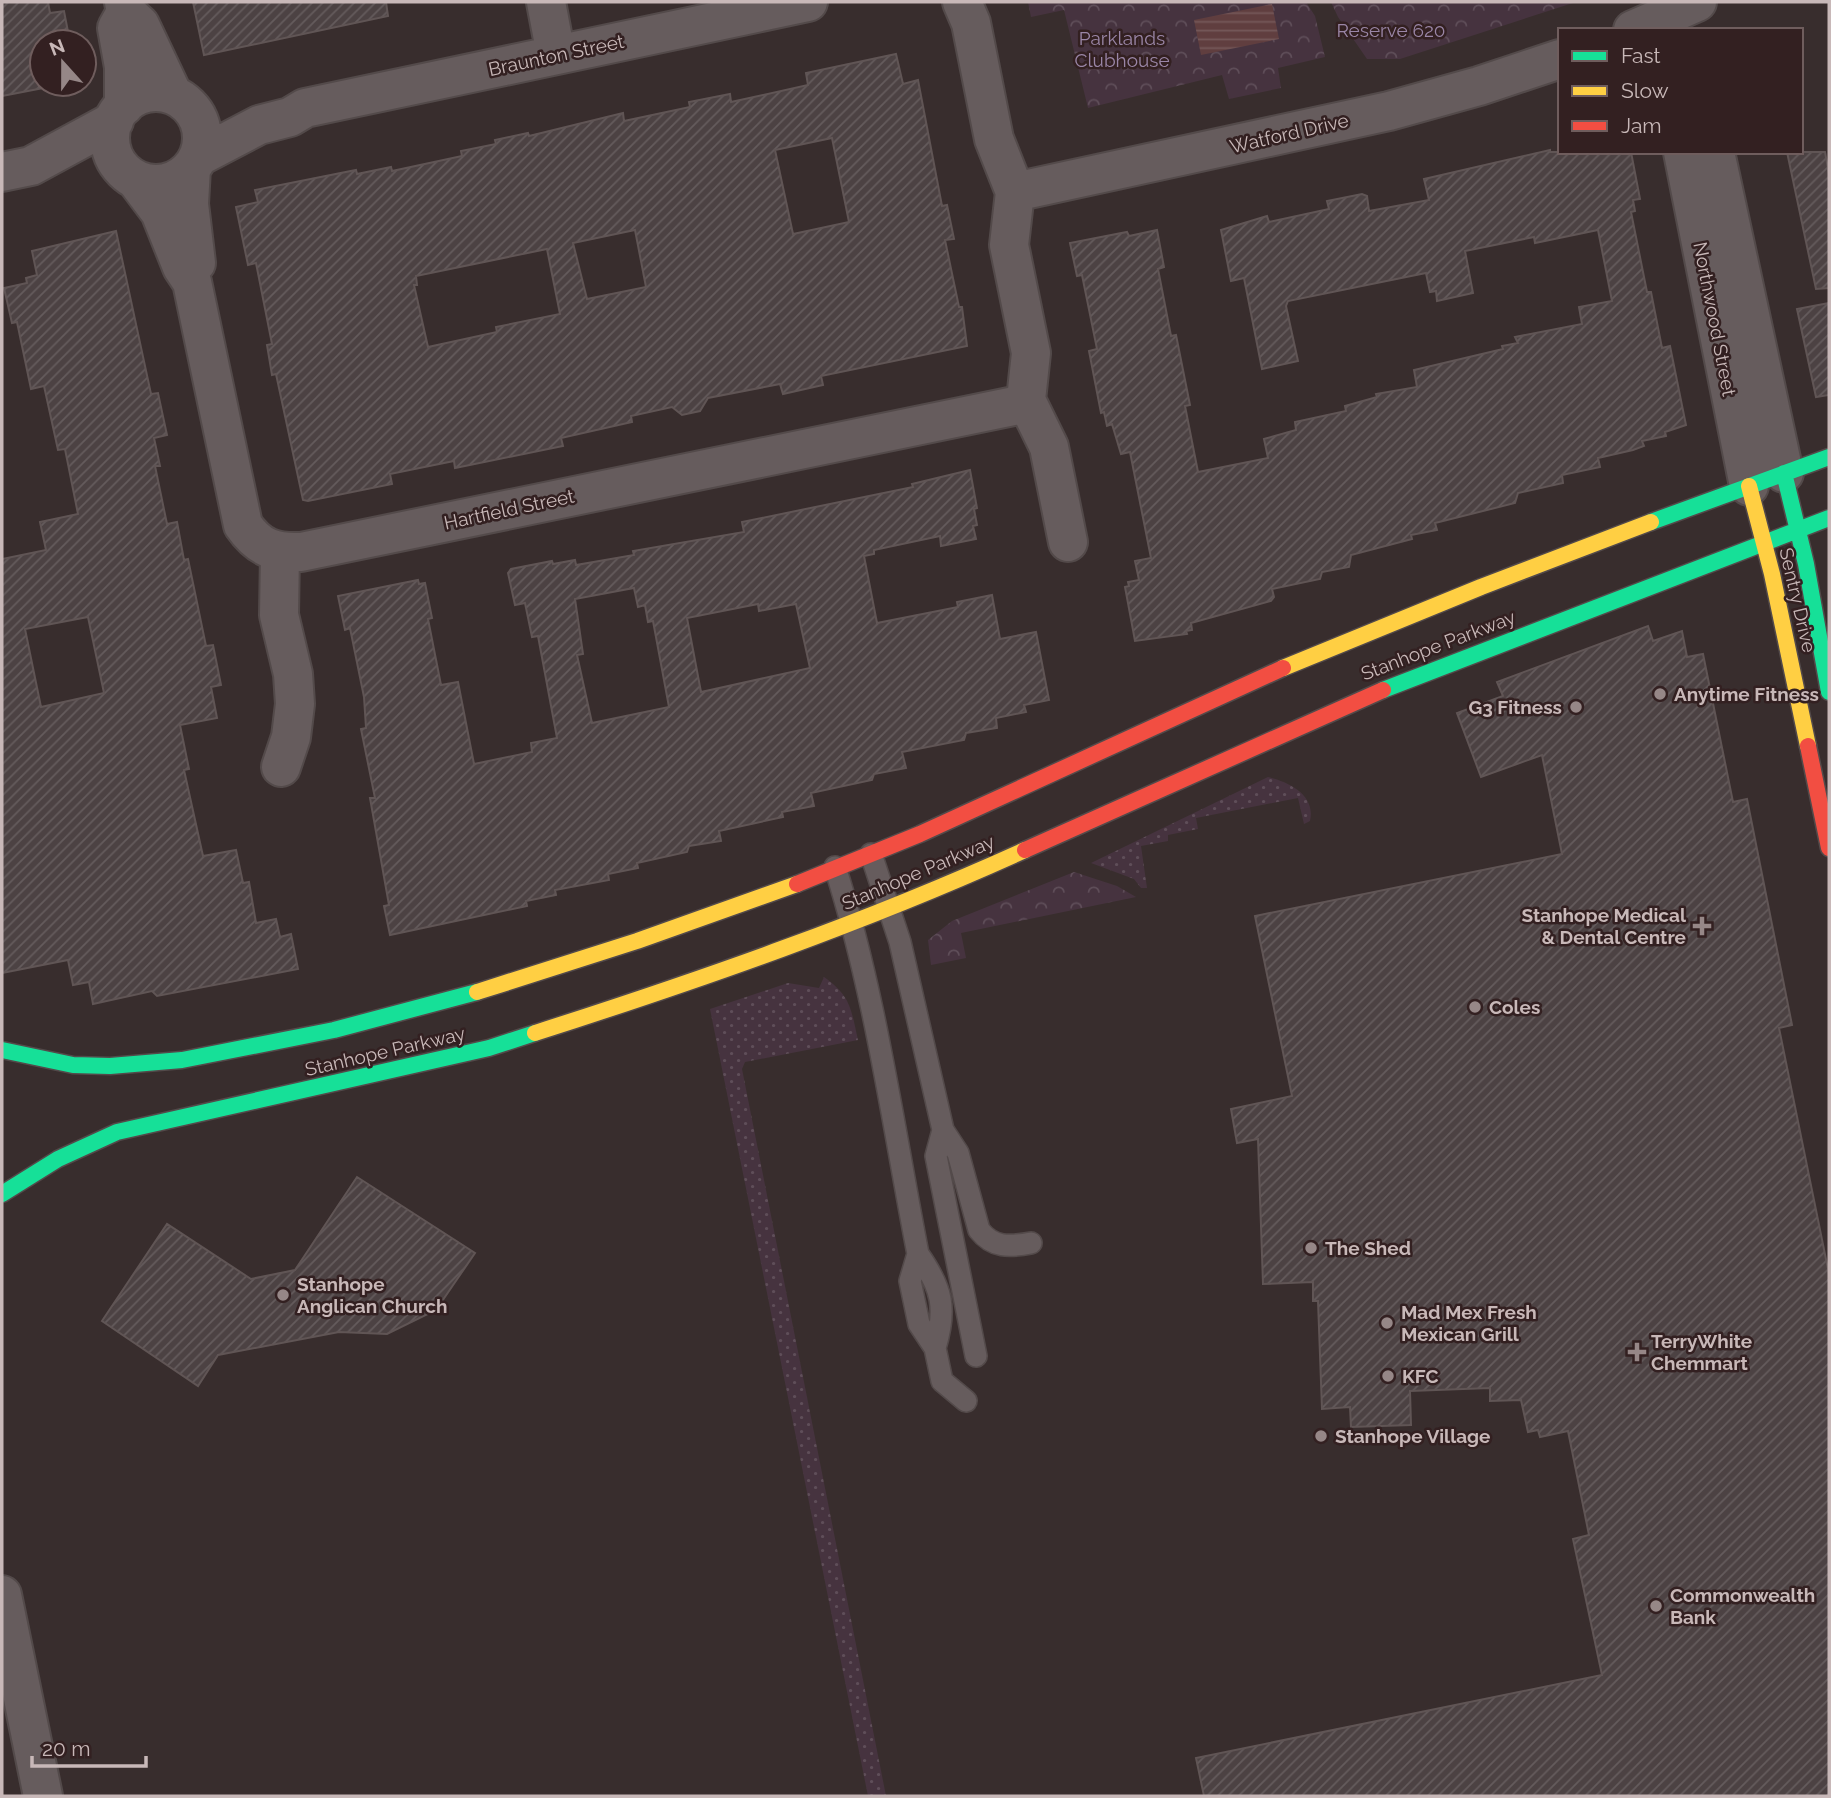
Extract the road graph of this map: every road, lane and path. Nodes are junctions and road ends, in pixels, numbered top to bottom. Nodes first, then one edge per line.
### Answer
1 (546, 2) edge
2 (808, 2) edge
3 (962, 2) edge
4 (125, 7) edge
5 (1681, 15) edge
6 (1639, 28) edge
7 (556, 55) junction
8 (1558, 60) edge
9 (179, 99) junction
10 (304, 108) junction
11 (119, 113) junction
12 (1683, 154) edge
13 (1715, 154) edge
14 (195, 163) junction
15 (16, 169) edge
16 (130, 176) junction
17 (1015, 192) junction
18 (192, 282) junction
19 (1026, 400) junction
20 (1829, 457) edge
21 (1784, 473) junction
22 (1749, 486) junction
23 (1829, 518) edge
24 (1797, 530) junction
25 (1068, 541) dead end
26 (1764, 542) junction
27 (280, 553) junction
28 (1829, 692) edge
29 (281, 767) dead end
30 (1829, 848) edge
31 (871, 853) junction
32 (835, 867) junction
33 (889, 908) junction
34 (853, 923) junction
35 (2, 1051) edge
36 (943, 1130) junction
37 (2, 1194) edge
38 (1031, 1243) dead end
39 (976, 1356) dead end
40 (966, 1401) dead end
41 (2, 1595) edge
42 (15, 1725) edge
43 (43, 1796) edge

1 - 7 street
2 - 7 street, Braunton Street
3 - 17 street
4 - 9 street
4 - 11 street
5 - 6 street
7 - 10 street, Braunton Street
8 - 17 street, Watford Drive
9 - 10 street, Braunton Street
9 - 11 street
9 - 14 street
10 - 14 street, Braunton Street
11 - 15 street
11 - 16 street
12 - 22 street, Northwood Street
13 - 21 street, Northwood Street
14 - 16 street
14 - 18 street
15 - 16 street
16 - 18 street
17 - 19 street
18 - 27 street
19 - 25 street
19 - 27 street, Hartfield Street
20 - 21 main road, Stanhope Parkway
21 - 22 main road, Stanhope Parkway
21 - 24 main road, Sentry Drive
22 - 26 main road, Sentry Drive
22 - 31 main road, Stanhope Parkway
23 - 24 main road, Stanhope Parkway
24 - 26 main road, Stanhope Parkway
24 - 28 main road, Sentry Drive
26 - 30 main road, Sentry Drive
26 - 33 main road, Stanhope Parkway
27 - 29 street
31 - 32 main road, Stanhope Parkway
31 - 33 lane
32 - 34 lane
32 - 35 main road, Stanhope Parkway
33 - 34 main road, Stanhope Parkway
33 - 36 lane
34 - 37 main road, Stanhope Parkway
34 - 40 lane
36 - 38 lane
36 - 39 lane
41 - 42 street
42 - 43 street

